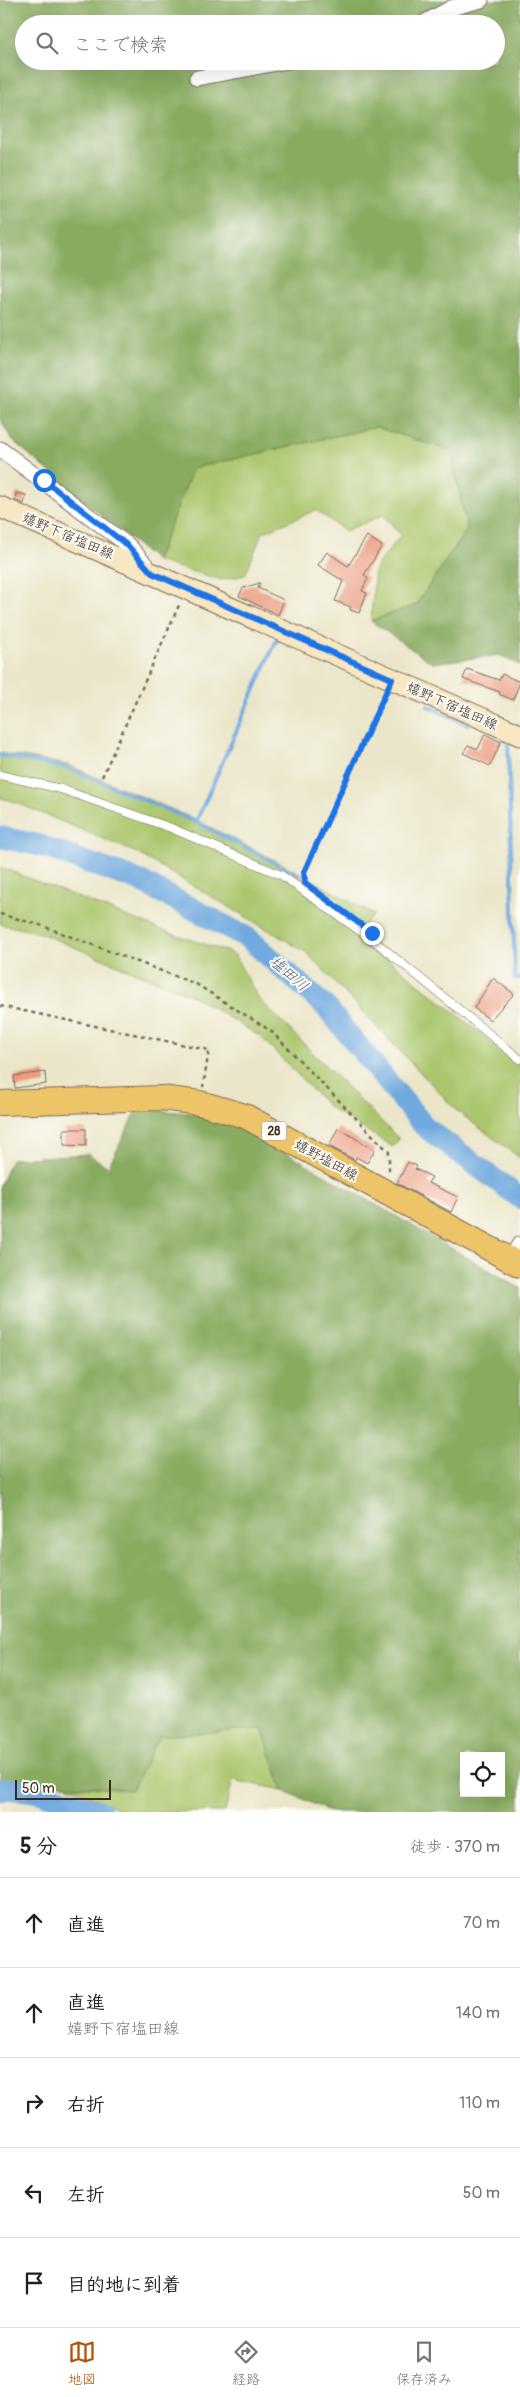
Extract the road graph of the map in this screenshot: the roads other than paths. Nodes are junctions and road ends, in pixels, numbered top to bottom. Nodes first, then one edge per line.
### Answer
1 (481, 0) edge
2 (438, 15) edge
3 (240, 70) edge
4 (197, 78) dead end
5 (0, 449) edge
6 (0, 507) edge
7 (152, 573) junction
8 (520, 735) edge
9 (0, 775) edge
10 (520, 1059) edge
11 (0, 1103) edge
12 (517, 1256) edge

1 - 2 street
3 - 4 street
5 - 7 street
6 - 7 main road, 嬉野下宿塩田線
7 - 8 main road, 嬉野下宿塩田線
9 - 10 lane
11 - 12 main road, 嬉野塩田線 / 28

